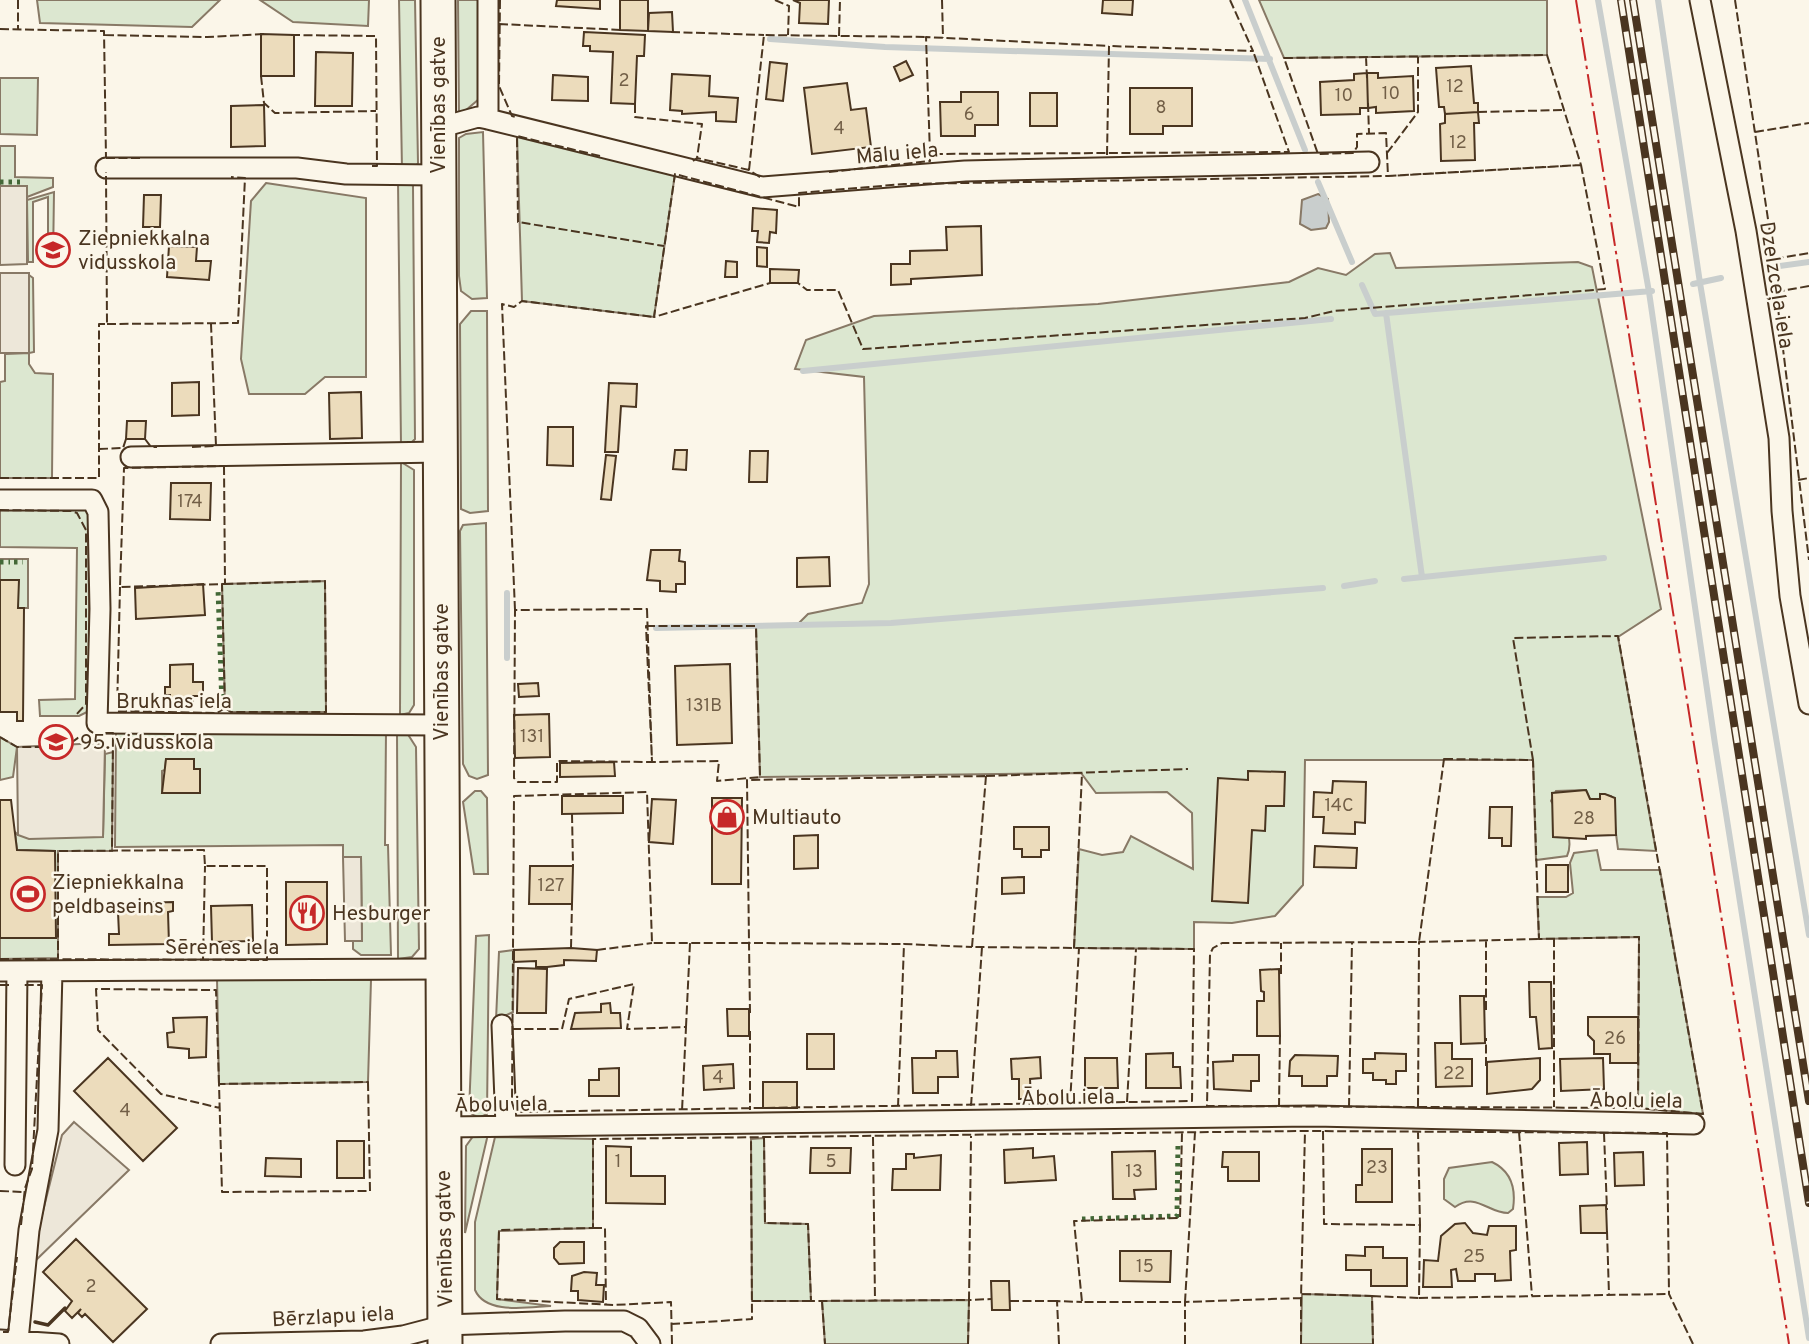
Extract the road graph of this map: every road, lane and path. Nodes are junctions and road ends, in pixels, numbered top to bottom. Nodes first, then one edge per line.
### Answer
1 (438, 0) edge
2 (488, 0) edge
3 (1700, 0) edge
4 (488, 119) junction
5 (438, 128) junction
6 (1369, 162) dead end
7 (106, 168) dead end
8 (438, 175) junction
9 (441, 452) junction
10 (131, 457) dead end
11 (0, 500) edge
12 (1809, 704) edge
13 (442, 724) junction
14 (444, 969) junction
15 (8, 971) edge
16 (52, 971) junction
17 (502, 1025) dead end
18 (1694, 1124) dead end
19 (506, 1126) junction
20 (443, 1127) junction
21 (15, 1165) dead end
22 (445, 1334) edge
23 (9, 1340) edge
24 (59, 1344) edge
25 (221, 1344) edge
26 (650, 1344) edge

1 - 5 highway, Vienības gatve
2 - 4 street
3 - 12 street, Dzelzceļa iela
4 - 5 street, Mālu iela
4 - 6 street, Mālu iela
5 - 8 highway, Vienības gatve
7 - 8 street
8 - 9 highway, Vienības gatve
9 - 10 street
9 - 13 highway, Vienības gatve
11 - 13 street, Bruknas iela
13 - 14 highway, Vienības gatve
14 - 16 street, Sērenes iela
14 - 20 highway, Vienības gatve
15 - 16 street, Sērenes iela
15 - 21 street
16 - 23 street
17 - 19 street
18 - 19 street, Ābolu iela
19 - 20 street, Ābolu iela
20 - 22 highway, Vienības gatve
22 - 25 street, Bērzlapu iela
22 - 26 street, Bērzlapu iela
23 - 24 street

